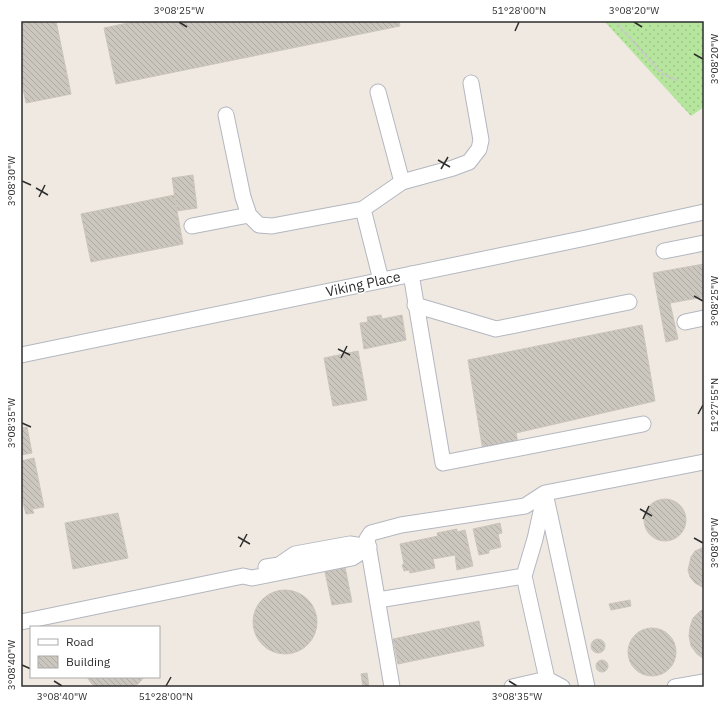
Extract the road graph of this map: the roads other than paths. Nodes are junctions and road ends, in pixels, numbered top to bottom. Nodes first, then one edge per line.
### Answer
1 (471, 83) dead end
2 (378, 92) dead end
3 (226, 115) dead end
4 (402, 182) junction
5 (363, 209) junction
6 (704, 212) edge
7 (249, 215) junction
8 (192, 226) dead end
9 (704, 243) edge
10 (664, 251) dead end
11 (411, 274) junction
12 (381, 280) junction
13 (629, 302) dead end
14 (415, 304) junction
15 (704, 318) edge
16 (685, 322) dead end
17 (21, 355) edge
18 (643, 424) dead end
19 (704, 462) edge
20 (545, 493) junction
21 (369, 547) junction
22 (524, 576) junction
23 (378, 600) junction
24 (21, 622) edge
25 (547, 679) junction
26 (704, 682) edge
27 (392, 687) edge
28 (512, 687) edge
29 (562, 687) edge
30 (587, 687) edge
31 (675, 687) edge

1 - 4 street
2 - 4 street
3 - 7 street
4 - 5 street
5 - 7 street
5 - 12 street
6 - 11 street, Viking Place
7 - 8 street
9 - 10 street
11 - 12 street, Viking Place
11 - 14 street
12 - 17 street, Viking Place
13 - 14 street
14 - 18 street
15 - 16 street
19 - 20 street
20 - 21 street
20 - 22 street
20 - 30 street
21 - 23 street
21 - 24 street
22 - 23 street
22 - 25 street
23 - 27 street
25 - 28 street
25 - 29 street
26 - 31 street

